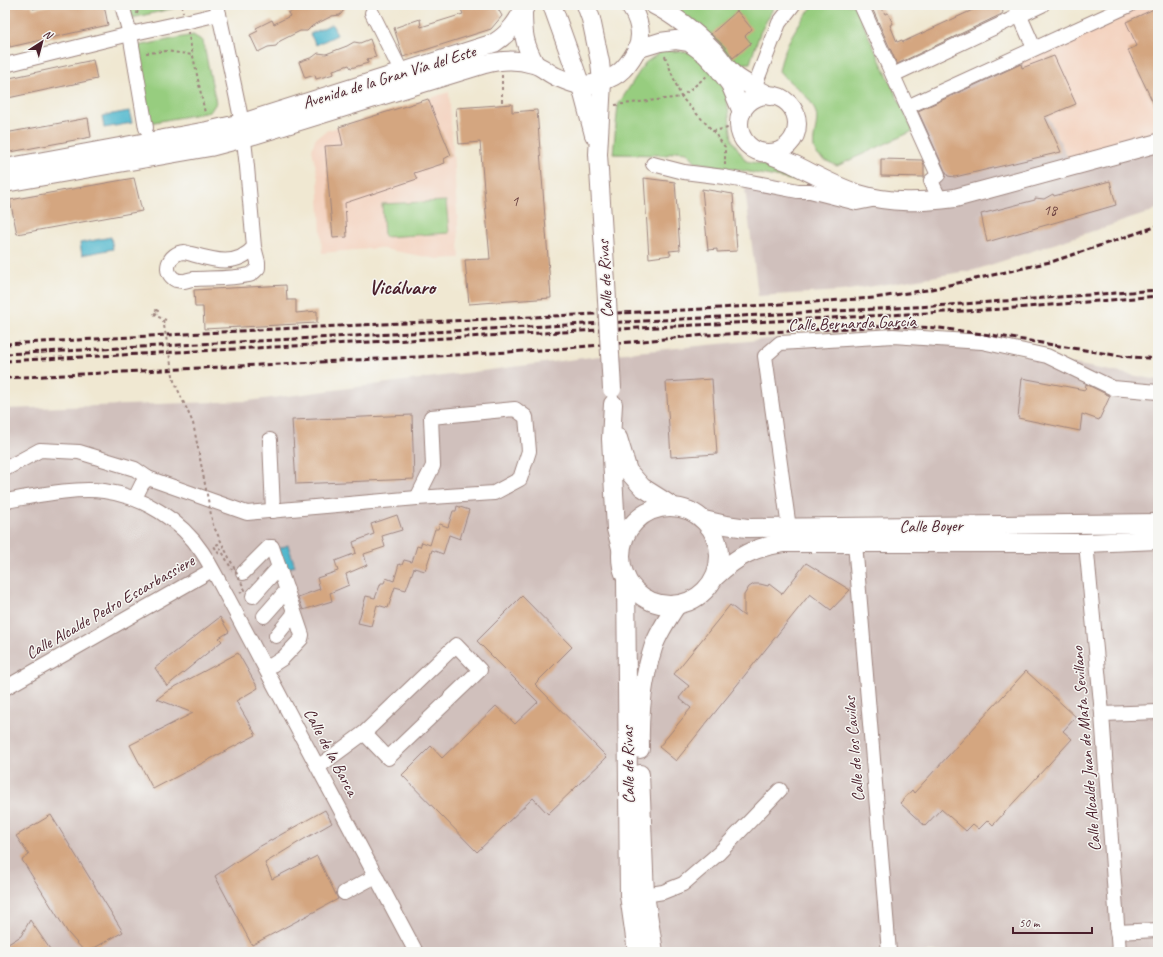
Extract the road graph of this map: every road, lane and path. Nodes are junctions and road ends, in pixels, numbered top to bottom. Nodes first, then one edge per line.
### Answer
1 (122, 5) edge
2 (139, 5) edge
3 (552, 5) edge
4 (586, 5) edge
5 (629, 5) edge
6 (654, 5) edge
7 (793, 5) edge
8 (861, 5) edge
9 (1042, 5) edge
10 (1130, 5) edge
11 (524, 8) edge
12 (218, 9) edge
13 (1018, 10) edge
14 (372, 13) dead end
15 (137, 17) dead end
16 (130, 34) junction
17 (189, 36) dead end
18 (397, 46) dead end
19 (1034, 48) junction
20 (637, 49) junction
21 (663, 50) dead end
22 (133, 54) junction
23 (192, 55) junction
24 (535, 64) junction
25 (5, 65) edge
26 (764, 65) junction
27 (718, 68) junction
28 (502, 70) dead end
29 (406, 72) junction
30 (893, 75) junction
31 (737, 77) junction
32 (602, 82) junction
33 (581, 86) junction
34 (681, 97) junction
35 (758, 99) junction
36 (502, 104) dead end
37 (614, 105) dead end
38 (907, 107) junction
39 (205, 113) dead end
40 (733, 127) dead end
41 (146, 128) dead end
42 (243, 131) junction
43 (713, 131) junction
44 (792, 140) junction
45 (1158, 143) edge
46 (767, 153) junction
47 (598, 154) junction
48 (653, 164) dead end
49 (5, 168) edge
50 (724, 177) junction
51 (5, 183) edge
52 (815, 185) junction
53 (940, 200) junction
54 (255, 252) junction
55 (154, 313) dead end
56 (1158, 392) edge
57 (613, 396) junction
58 (270, 440) dead end
59 (5, 469) edge
60 (148, 478) junction
61 (135, 498) junction
62 (417, 498) junction
63 (5, 501) edge
64 (672, 506) junction
65 (273, 511) junction
66 (704, 520) junction
67 (1158, 523) edge
68 (789, 528) junction
69 (1158, 540) edge
70 (1086, 543) junction
71 (855, 544) junction
72 (621, 548) junction
73 (217, 565) junction
74 (279, 567) junction
75 (243, 573) dead end
76 (716, 576) junction
77 (626, 577) junction
78 (237, 586) dead end
79 (286, 590) junction
80 (248, 594) joint
81 (677, 605) junction
82 (294, 614) junction
83 (264, 616) dead end
84 (276, 636) dead end
85 (266, 669) junction
86 (5, 688) edge
87 (1158, 712) edge
88 (1102, 714) junction
89 (364, 733) junction
90 (318, 767) junction
91 (780, 790) dead end
92 (376, 876) junction
93 (344, 893) dead end
94 (645, 895) junction
95 (1158, 930) edge
96 (1118, 932) junction
97 (416, 952) edge
98 (636, 952) edge
99 (654, 952) edge
100 (889, 952) edge
101 (1119, 952) edge

1 - 16 street
2 - 15 path
3 - 33 main road, Calle de Rivas
4 - 32 main road, Calle de Rivas
5 - 20 main road
6 - 31 main road
7 - 26 street
8 - 30 street
9 - 13 street
10 - 19 street
11 - 24 main road, Avenida de la Gran Vía del Este
11 - 29 main road, Avenida de la Gran Vía del Este
12 - 16 street
12 - 42 street
13 - 19 street
13 - 30 street
14 - 29 street
16 - 22 street
16 - 25 street
17 - 23 path
18 - 29 street
19 - 38 street
20 - 27 main road
20 - 32 main road
21 - 34 path
22 - 23 path
22 - 41 street
23 - 39 path
24 - 33 main road, Avenida de la Gran Vía del Este
24 - 42 main road, Avenida de la Gran Vía del Este
26 - 31 street
26 - 35 street
26 - 35 street
27 - 34 path
27 - 35 main road
28 - 36 path
29 - 42 main road, Avenida de la Gran Vía del Este
30 - 38 street
31 - 35 main road
32 - 33 main road
32 - 47 main road, Calle de Rivas
33 - 47 main road, Calle de Rivas
34 - 37 path
34 - 43 path
35 - 44 main road
35 - 46 main road
38 - 53 street
40 - 43 path
42 - 49 main road, Avenida de la Gran Vía del Este
42 - 51 main road, Avenida de la Gran Vía del Este
42 - 54 street
43 - 50 path
44 - 46 main road
44 - 52 main road
45 - 53 main road
46 - 52 main road
47 - 57 main road, Calle de Rivas, bridge
48 - 50 street
50 - 52 street
52 - 53 main road
54 - 54 street
55 - 78 path, bridge
56 - 68 street, Calle Bernarda García
57 - 64 main road, Calle de Rivas
57 - 72 main road, Calle de Rivas
58 - 65 street
59 - 60 street
60 - 61 street
60 - 65 street
61 - 63 street, Calle de la Barca
61 - 73 street, Calle de la Barca
62 - 62 street
62 - 65 street
64 - 66 main road
64 - 72 main road
66 - 68 main road, Calle Boyer
66 - 76 main road
67 - 68 main road, Calle Boyer
69 - 70 main road, Calle Boyer
70 - 71 main road, Calle Boyer
70 - 88 street, Calle Alcalde Juan de Mata Sevillano
71 - 76 main road, Calle Boyer
71 - 100 street, Calle de los Cavilas
72 - 77 main road
73 - 80 path, bridge
73 - 85 street, Calle de la Barca
73 - 86 street, Calle Alcalde Pedro Escarbassiere
74 - 75 street
74 - 79 street
74 - 80 street
76 - 81 main road
77 - 81 main road
77 - 98 main road, Calle de Rivas
79 - 82 street
79 - 83 street
81 - 94 main road, Calle de Rivas
82 - 84 street
82 - 85 street
85 - 90 street, Calle de la Barca
87 - 88 street
88 - 96 street, Calle Alcalde Juan de Mata Sevillano
89 - 89 street
89 - 90 street
90 - 92 street, Calle de la Barca
91 - 94 street
92 - 93 street
92 - 97 street, Calle de la Barca
94 - 99 main road, Calle de Rivas
95 - 96 street
96 - 101 street, Calle Alcalde Juan de Mata Sevillano

